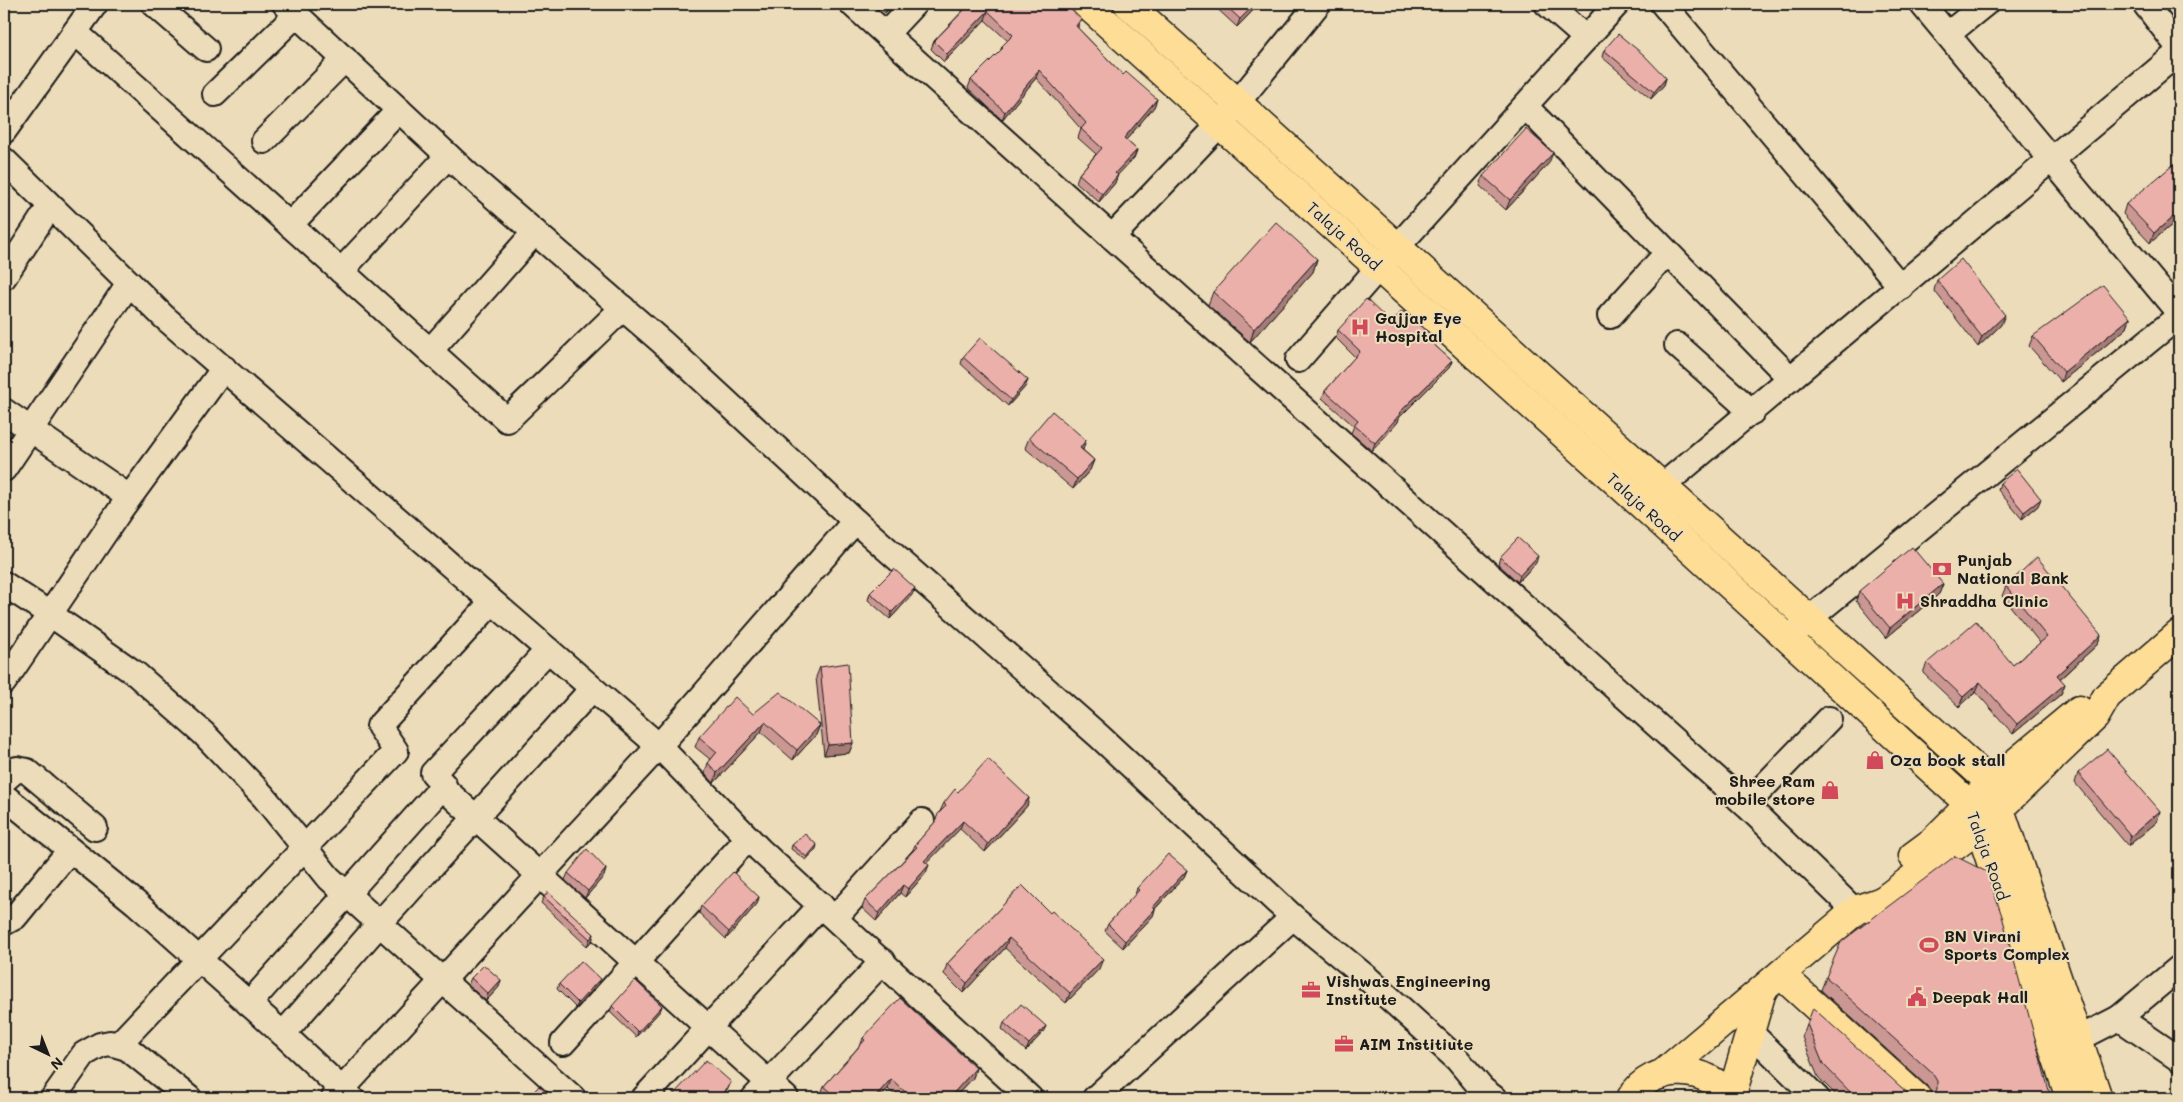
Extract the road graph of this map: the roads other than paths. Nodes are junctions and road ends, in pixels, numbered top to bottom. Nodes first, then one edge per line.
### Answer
1 (95, 4) edge
2 (154, 4) edge
3 (852, 4) edge
4 (914, 4) edge
5 (1086, 4) edge
6 (1128, 4) edge
7 (1318, 4) edge
8 (1547, 4) edge
9 (1617, 4) edge
10 (1663, 4) edge
11 (1922, 4) edge
12 (1985, 4) edge
13 (2144, 4) edge
14 (291, 9) edge
15 (75, 32) junction
16 (886, 34) junction
17 (1948, 34) junction
18 (1586, 38) junction
19 (2179, 48) edge
20 (206, 49) dead end
21 (2179, 52) edge
22 (345, 60) junction
23 (215, 94) dead end
24 (1238, 103) junction
25 (1525, 106) junction
26 (399, 110) junction
27 (1220, 124) junction
28 (4, 132) edge
29 (264, 141) dead end
30 (448, 156) junction
31 (2052, 159) junction
32 (4, 160) edge
33 (50, 206) junction
34 (290, 225) junction
35 (535, 232) junction
36 (1112, 237) junction
37 (1398, 247) junction
38 (1668, 252) junction
39 (1378, 267) junction
40 (341, 271) junction
41 (4, 277) edge
42 (129, 282) junction
43 (1901, 287) junction
44 (623, 308) junction
45 (2179, 314) edge
46 (1610, 316) dead end
47 (1677, 344) dead end
48 (430, 351) junction
49 (1298, 360) dead end
50 (224, 368) junction
51 (1791, 379) junction
52 (4, 411) edge
53 (1752, 412) junction
54 (30, 429) junction
55 (4, 469) edge
56 (1663, 486) junction
57 (129, 498) junction
58 (1641, 504) junction
59 (855, 521) junction
60 (4, 584) edge
61 (492, 602) junction
62 (50, 614) junction
63 (1810, 618) junction
64 (2179, 634) edge
65 (1789, 639) junction
66 (548, 650) junction
67 (4, 682) edge
68 (592, 689) junction
69 (2107, 696) junction
70 (1829, 719) dead end
71 (659, 746) junction
72 (4, 780) edge
73 (1991, 783) junction
74 (442, 787) junction
75 (4, 796) edge
76 (1746, 805) junction
77 (2000, 808) junction
78 (1974, 816) junction
79 (476, 818) junction
80 (922, 821) dead end
81 (95, 828) dead end
82 (748, 838) junction
83 (305, 849) junction
84 (70, 850) junction
85 (540, 875) junction
86 (347, 894) junction
87 (1859, 908) junction
88 (828, 911) junction
89 (1293, 917) junction
90 (4, 922) edge
91 (380, 923) junction
92 (198, 958) junction
93 (883, 961) junction
94 (636, 963) junction
95 (2179, 968) edge
96 (442, 981) junction
97 (1772, 983) junction
98 (249, 1004) junction
99 (2118, 1018) junction
100 (709, 1030) junction
101 (1750, 1032) junction
102 (283, 1034) junction
103 (2078, 1039) junction
104 (564, 1043) dead end
105 (119, 1044) junction
106 (2179, 1059) edge
107 (1661, 1075) junction
108 (769, 1093) edge
109 (342, 1096) edge
110 (1631, 1097) edge
111 (53, 1098) edge
112 (188, 1098) edge
113 (573, 1098) edge
114 (644, 1098) edge
115 (1030, 1098) edge
116 (1095, 1098) edge
117 (1494, 1098) edge
118 (1731, 1098) edge
119 (1817, 1098) edge
120 (1917, 1098) edge
121 (2070, 1098) edge
122 (2098, 1098) edge

1 - 15 street
2 - 20 street
3 - 16 street
4 - 16 street
5 - 27 main road, Talaja Road
6 - 24 main road, Talaja Road
7 - 24 street
8 - 18 street
9 - 18 street
10 - 43 street
11 - 17 street
12 - 17 street
13 - 19 street
14 - 22 street
14 - 23 street
15 - 28 street
15 - 34 street
16 - 36 street
17 - 31 street
18 - 25 street
21 - 31 street
22 - 26 street
22 - 29 street
24 - 27 street
24 - 37 main road, Talaja Road
25 - 37 street
25 - 38 street
26 - 30 street
26 - 34 street
27 - 36 street
27 - 39 main road, Talaja Road
30 - 35 street
30 - 40 street
31 - 43 street
31 - 45 street
32 - 33 street
33 - 41 street
33 - 42 street
34 - 40 street
35 - 44 street
35 - 48 street
36 - 76 street
37 - 39 street
37 - 56 main road, Talaja Road
38 - 46 street
38 - 51 street
39 - 49 street
39 - 58 main road, Talaja Road
40 - 48 street
42 - 50 street
42 - 54 street
43 - 51 street
44 - 48 street
44 - 59 street
45 - 63 street
47 - 53 street
50 - 57 street
50 - 61 street
51 - 53 street
52 - 54 street
53 - 56 street
54 - 55 street
54 - 57 street
56 - 58 street
56 - 63 main road, Talaja Road
57 - 62 street
58 - 65 main road, Talaja Road
59 - 71 street
59 - 89 street
60 - 62 street
61 - 66 street
61 - 83 street
62 - 67 street
62 - 83 street
63 - 65 street
63 - 73 main road, Talaja Road
64 - 69 main road
65 - 78 main road, Talaja Road
66 - 68 street
66 - 74 street
68 - 71 street
68 - 79 street
69 - 73 main road
69 - 77 main road
70 - 76 street
71 - 82 street
71 - 85 street
72 - 81 street
73 - 77 main road, Talaja Road
73 - 78 main road
74 - 79 street
74 - 86 street
75 - 84 street
76 - 87 street
77 - 78 main road
77 - 103 main road, Talaja Road
78 - 87 main road
78 - 121 main road, Talaja Road
79 - 85 street
79 - 91 street
80 - 88 street
82 - 88 street
82 - 94 street
83 - 86 street
83 - 92 street
84 - 90 street
84 - 92 street
85 - 94 street
85 - 96 street
86 - 91 street
86 - 98 street
87 - 97 main road
88 - 93 street
88 - 100 street
89 - 116 street
89 - 117 street
91 - 96 street
91 - 102 street
92 - 98 street
92 - 105 street
93 - 108 street
93 - 115 street
94 - 100 street
94 - 104 street
95 - 99 street
96 - 109 street
96 - 113 street
97 - 101 main road
97 - 107 main road
97 - 120 main road
98 - 102 street
99 - 103 street
99 - 106 street
100 - 108 street
100 - 114 street
101 - 118 main road
101 - 119 street
102 - 109 street
103 - 122 main road, Talaja Road
105 - 111 street
105 - 112 street
107 - 110 main road
107 - 118 main road

